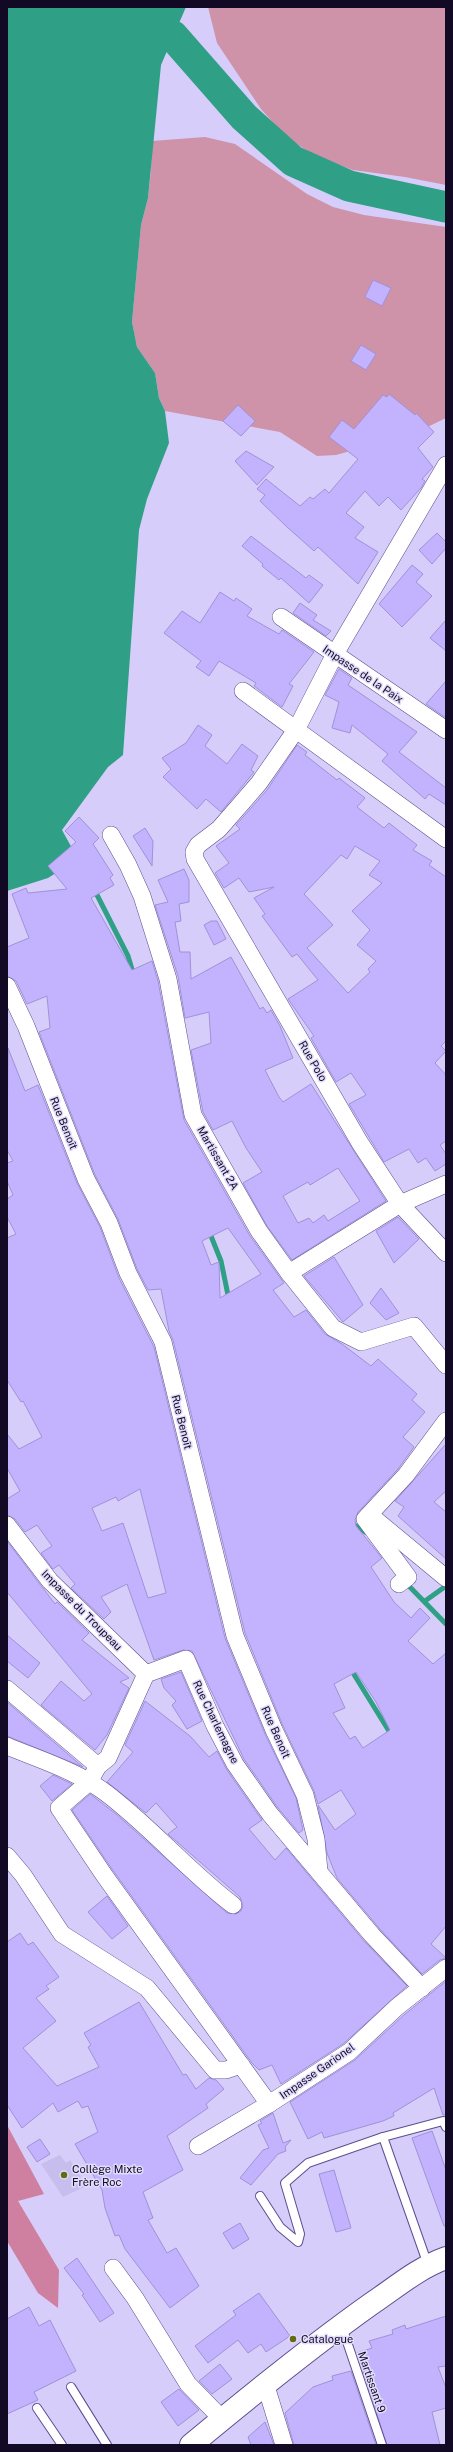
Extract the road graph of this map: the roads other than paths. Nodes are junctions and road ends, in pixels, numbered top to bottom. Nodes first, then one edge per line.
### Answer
1 (446, 465) edge
2 (281, 617) dead end
3 (335, 654) junction
4 (243, 691) dead end
5 (296, 730) junction
6 (446, 730) edge
7 (111, 835) dead end
8 (446, 839) edge
9 (7, 986) edge
10 (446, 1184) edge
11 (400, 1204) junction
12 (446, 1253) edge
13 (289, 1273) junction
14 (446, 1365) edge
15 (446, 1421) edge
16 (370, 1514) junction
17 (7, 1525) edge
18 (446, 1578) edge
19 (404, 1580) dead end
20 (146, 1674) junction
21 (7, 1689) edge
22 (7, 1746) edge
23 (98, 1766) junction
24 (89, 1782) junction
25 (7, 1856) edge
26 (319, 1871) junction
27 (233, 1905) dead end
28 (446, 1968) edge
29 (422, 1988) junction
30 (241, 2065) junction
31 (269, 2104) junction
32 (446, 2127) edge
33 (383, 2137) junction
34 (198, 2146) dead end
35 (260, 2196) dead end
36 (437, 2261) edge
37 (113, 2268) dead end
38 (342, 2326) junction
39 (265, 2383) junction
40 (71, 2387) dead end
41 (37, 2408) dead end
42 (222, 2419) junction
43 (62, 2445) edge
44 (107, 2445) edge
45 (191, 2445) edge
46 (284, 2445) edge
47 (382, 2445) edge

1 - 3 street
2 - 3 street, Impasse de la Paix
3 - 5 street
3 - 6 street, Impasse de la Paix
4 - 5 street
5 - 8 street
5 - 11 street, Rue Polo
7 - 13 street, Martissant 2A
9 - 26 street, Rue Benoît
10 - 11 street
11 - 12 street, Rue Polo
11 - 13 street
13 - 14 street, Martissant 2A
15 - 16 street
16 - 18 street
16 - 19 street
17 - 20 street, Impasse du Troupeau
20 - 23 street
20 - 26 street, Rue Charlemagne
21 - 23 street
22 - 24 street
23 - 24 street
24 - 27 street
24 - 30 street
25 - 30 street
26 - 29 street, Rue Charlemagne
28 - 29 street, Impasse Garionel
29 - 31 street, Impasse Garionel
30 - 31 street
31 - 34 street, Impasse Garionel
32 - 33 lane
33 - 35 lane
33 - 36 lane
36 - 38 main road
37 - 42 street
38 - 39 main road
38 - 47 lane, Martissant 9
39 - 42 main road
39 - 46 street
40 - 44 lane
41 - 43 lane
42 - 45 main road

